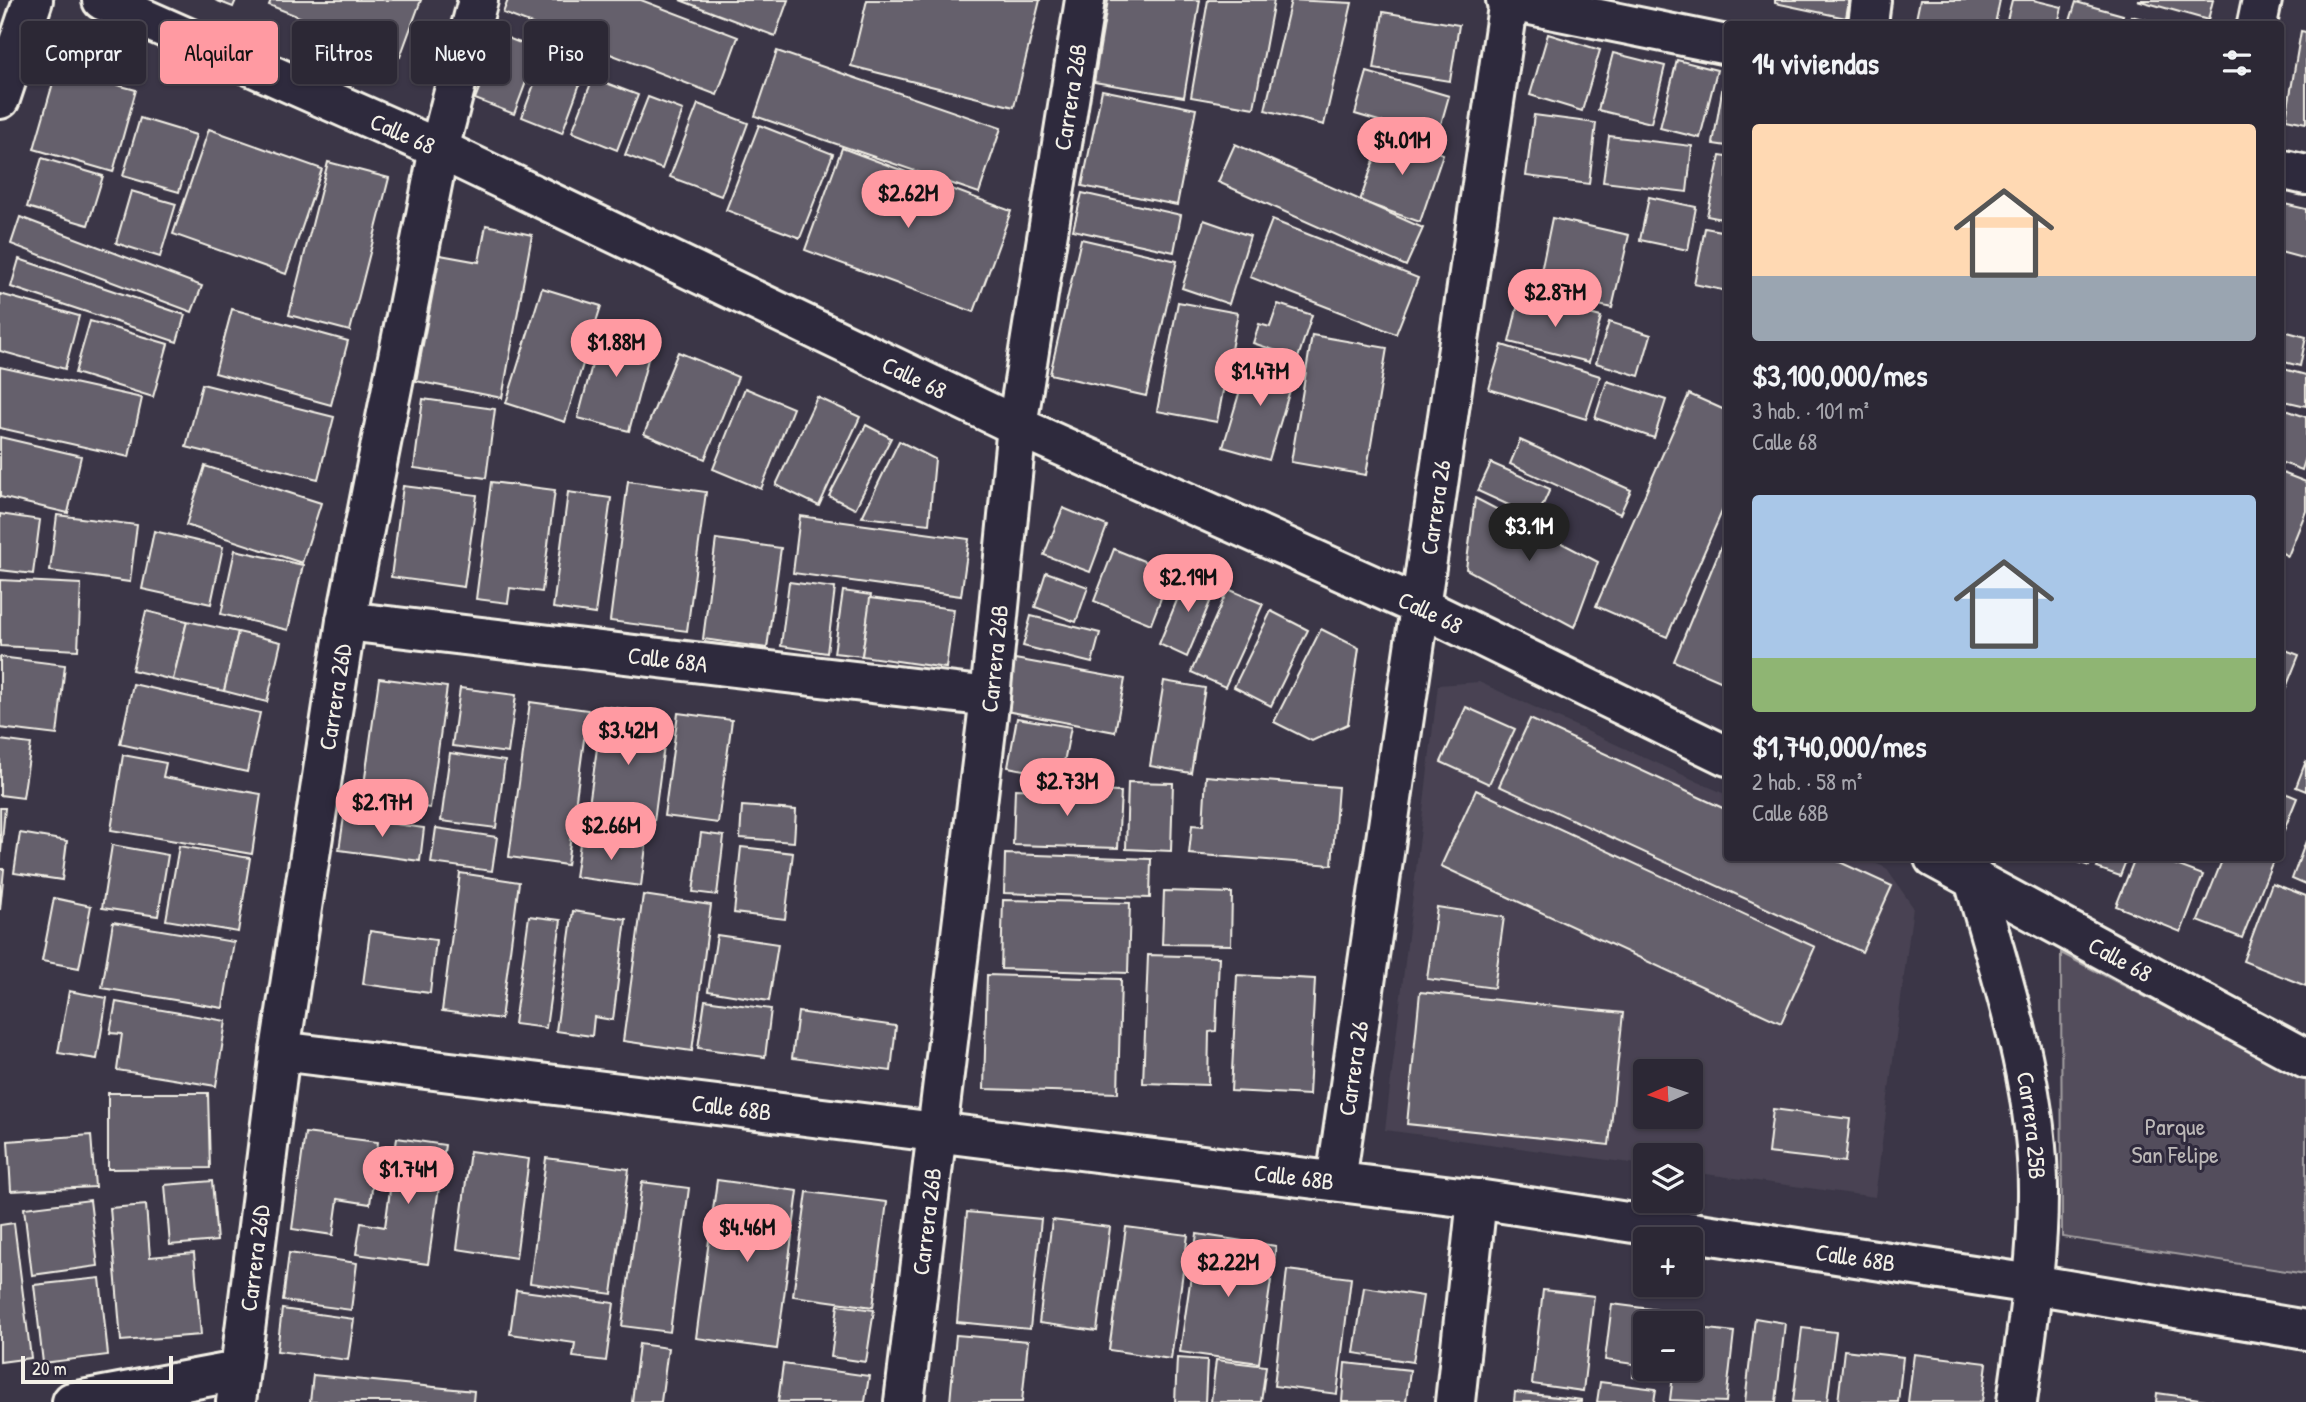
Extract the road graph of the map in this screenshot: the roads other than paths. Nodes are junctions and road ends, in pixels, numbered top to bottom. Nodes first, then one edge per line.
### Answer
1 (33, 0) edge
2 (102, 0) edge
3 (478, 0) edge
4 (1085, 0) edge
5 (1508, 0) edge
6 (1871, 0) edge
7 (2262, 0) edge
8 (1868, 21) edge
9 (2258, 21) edge
10 (1724, 44) edge
11 (0, 99) edge
12 (439, 149) junction
13 (2284, 170) edge
14 (2306, 175) edge
15 (1017, 426) junction
16 (1421, 607) junction
17 (346, 621) junction
18 (990, 697) junction
19 (1724, 756) edge
20 (1948, 861) edge
21 (1976, 867) edge
22 (280, 1051) junction
23 (2306, 1059) edge
24 (935, 1132) junction
25 (1336, 1181) junction
26 (1477, 1199) junction
27 (2032, 1284) junction
28 (2306, 1330) edge
29 (237, 1386) edge
30 (72, 1402) edge
31 (904, 1402) edge
32 (1455, 1402) edge
33 (2017, 1402) edge

1 - 11 street
2 - 12 street, Calle 68
3 - 12 street, Carrera 26D
4 - 15 street, Carrera 26B
5 - 10 street
5 - 16 street, Carrera 26
6 - 8 street
7 - 9 street
12 - 15 street, Calle 68
12 - 17 street, Carrera 26D
13 - 14 street
15 - 16 street, Calle 68
15 - 18 street, Carrera 26B
16 - 19 street, Calle 68
16 - 25 street, Carrera 26
17 - 18 street, Calle 68A
17 - 22 street, Carrera 26D
18 - 24 street, Carrera 26B
20 - 21 street, Calle 68
21 - 23 street, Calle 68
21 - 27 street, Carrera 25B
22 - 24 street, Calle 68B
22 - 29 street, Carrera 26D
24 - 25 street, Calle 68B
24 - 31 street, Carrera 26B
25 - 26 street, Calle 68B
26 - 27 street, Calle 68B
26 - 32 street
27 - 28 street, Calle 68B
27 - 33 street, Carrera 25B
29 - 30 street

